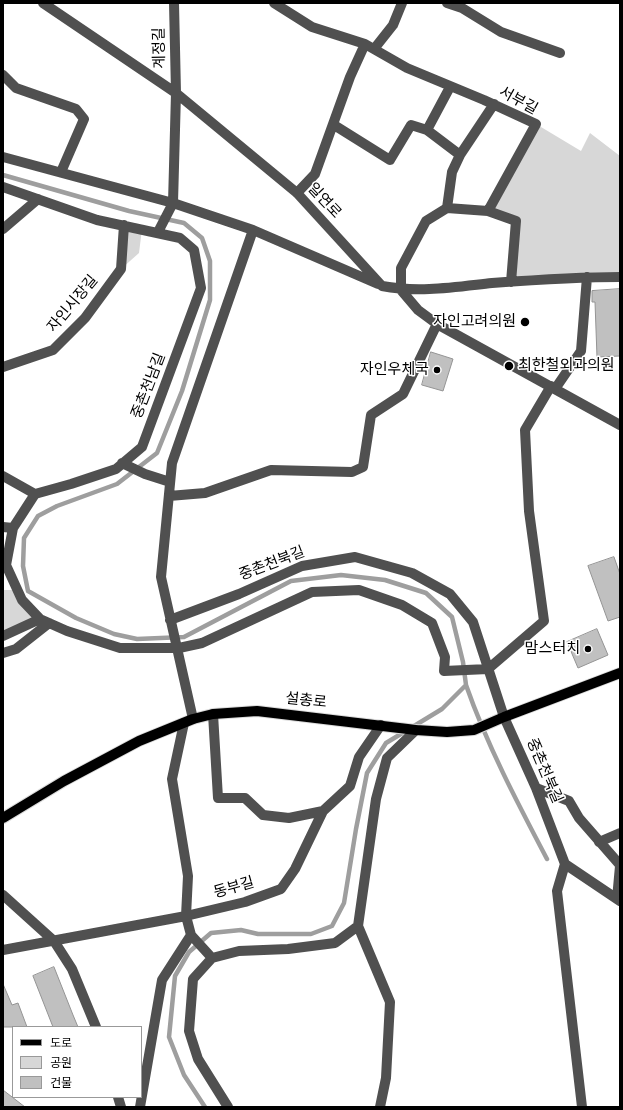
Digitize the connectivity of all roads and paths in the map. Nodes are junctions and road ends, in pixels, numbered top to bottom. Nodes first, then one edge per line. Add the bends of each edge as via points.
1 (43, 3) edge
2 (174, 3) edge
3 (274, 3) edge
4 (402, 3) edge
5 (447, 3) edge
6 (464, 5) edge
7 (370, 47) junction
8 (560, 53) dead end
9 (3, 75) edge
10 (450, 86) junction
11 (176, 93) junction
12 (494, 104) junction
13 (334, 125) junction
14 (427, 130) junction
15 (460, 155) junction
16 (3, 157) edge
17 (61, 172) junction
18 (3, 187) edge
19 (297, 193) junction
20 (38, 199) junction
21 (173, 202) junction
22 (447, 208) junction
23 (488, 210) junction
24 (124, 225) junction
25 (3, 229) edge
26 (253, 230) junction
27 (158, 232) junction
28 (587, 277) junction
29 (620, 277) edge
30 (511, 282) junction
31 (382, 286) junction
32 (401, 290) junction
33 (437, 324) junction
34 (3, 367) edge
35 (553, 388) junction
36 (620, 425) edge
37 (122, 463) junction
38 (3, 476) edge
39 (170, 482) junction
40 (35, 494) junction
41 (169, 496) junction
42 (8, 528) edge
43 (170, 620) junction
44 (45, 621) junction
45 (3, 636) edge
46 (179, 648) junction
47 (3, 653) edge
48 (488, 669) junction
49 (620, 673) edge
50 (213, 714) junction
51 (504, 717) junction
52 (189, 721) junction
53 (382, 725) junction
54 (416, 730) junction
55 (536, 788) junction
56 (323, 811) junction
57 (3, 818) edge
58 (620, 833) edge
59 (599, 842) junction
60 (565, 864) junction
61 (620, 865) edge
62 (3, 894) edge
63 (618, 900) edge
64 (186, 916) junction
65 (358, 926) junction
66 (191, 935) junction
67 (54, 941) junction
68 (3, 950) edge
69 (212, 958) junction
70 (96, 1026) edge
71 (142, 1095) edge
72 (228, 1107) edge
73 (380, 1107) edge
74 (582, 1107) edge

1 - 11 street, 일연로
2 - 11 street, 계정길
3 - 7 street, 서부길 via 312,27
4 - 7 street via 394,25
5 - 6 street
6 - 8 street via 501,32
7 - 10 street, 서부길 via 407,68
7 - 13 street via 350,77
9 - 17 street via 16,88 76,109 84,119
10 - 12 street, 서부길
10 - 14 street
11 - 19 street, 일연로
11 - 21 street, 계정길
12 - 15 street
12 - 23 street, 서부길 via 536,124
13 - 14 street via 390,160 411,125
13 - 19 street via 315,174
14 - 15 street
15 - 22 street via 452,172
16 - 17 street
17 - 21 street
18 - 20 street, 중촌천남길
19 - 31 street, 일연로
20 - 24 street, 중촌천남길 via 97,220
20 - 25 street
21 - 26 street
21 - 27 street
22 - 23 street
22 - 32 street via 426,221 401,268
23 - 30 street via 516,222
24 - 27 street, 중촌천남길
24 - 34 street, 자인시장길 via 121,269 85,318 53,350
26 - 31 street
26 - 39 street via 172,463
27 - 37 street, 중촌천남길 via 180,238 194,250 201,288 142,447
28 - 29 street
28 - 30 street
28 - 35 street via 581,351
30 - 32 street via 417,291
31 - 32 street
32 - 33 street via 418,310
33 - 35 street
33 - 41 street via 403,394 370,415 363,467 352,472 271,470 205,493
35 - 36 street
35 - 48 street via 525,430 529,511 544,621
37 - 39 street
37 - 40 street, 중촌천남길 via 116,469
38 - 40 street
39 - 41 street
40 - 42 street
41 - 43 street via 161,577
42 - 44 street via 6,565 22,600
43 - 46 street
43 - 48 street, 중촌천북길 via 239,594 302,566 355,557 412,573 450,594 473,622
44 - 45 street
44 - 46 street via 120,648
44 - 47 street via 16,650
46 - 48 street via 202,643 312,592 359,590 402,605 432,623 445,657 444,671
46 - 52 street
48 - 51 street, 중촌천북길
49 - 51 main road, 설총로
50 - 52 main road, 설총로
50 - 53 main road, 설총로 via 257,711
50 - 56 street via 218,798 245,798 262,815 289,818
51 - 54 main road, 설총로 via 474,730
51 - 55 street, 중촌천북길
52 - 57 main road, 설총로 via 139,741 64,781
52 - 64 street via 172,780 188,876
53 - 54 main road, 설총로
53 - 56 street, 동부길 via 359,757 350,786
54 - 65 street via 387,758 376,799
55 - 59 street via 569,801
55 - 60 street, 중촌천북길
56 - 64 street, 동부길 via 295,869 281,888 245,902
58 - 59 street
59 - 61 street
60 - 63 street
60 - 74 street via 557,891
61 - 63 street
62 - 67 street
64 - 66 street
64 - 67 street, 동부길
65 - 69 street via 335,943 288,949 239,950
65 - 73 street via 390,1002 386,1078
66 - 69 street
66 - 71 street via 162,980
67 - 68 street, 동부길
67 - 70 street via 72,969
69 - 72 street via 193,979 188,1031 198,1059

